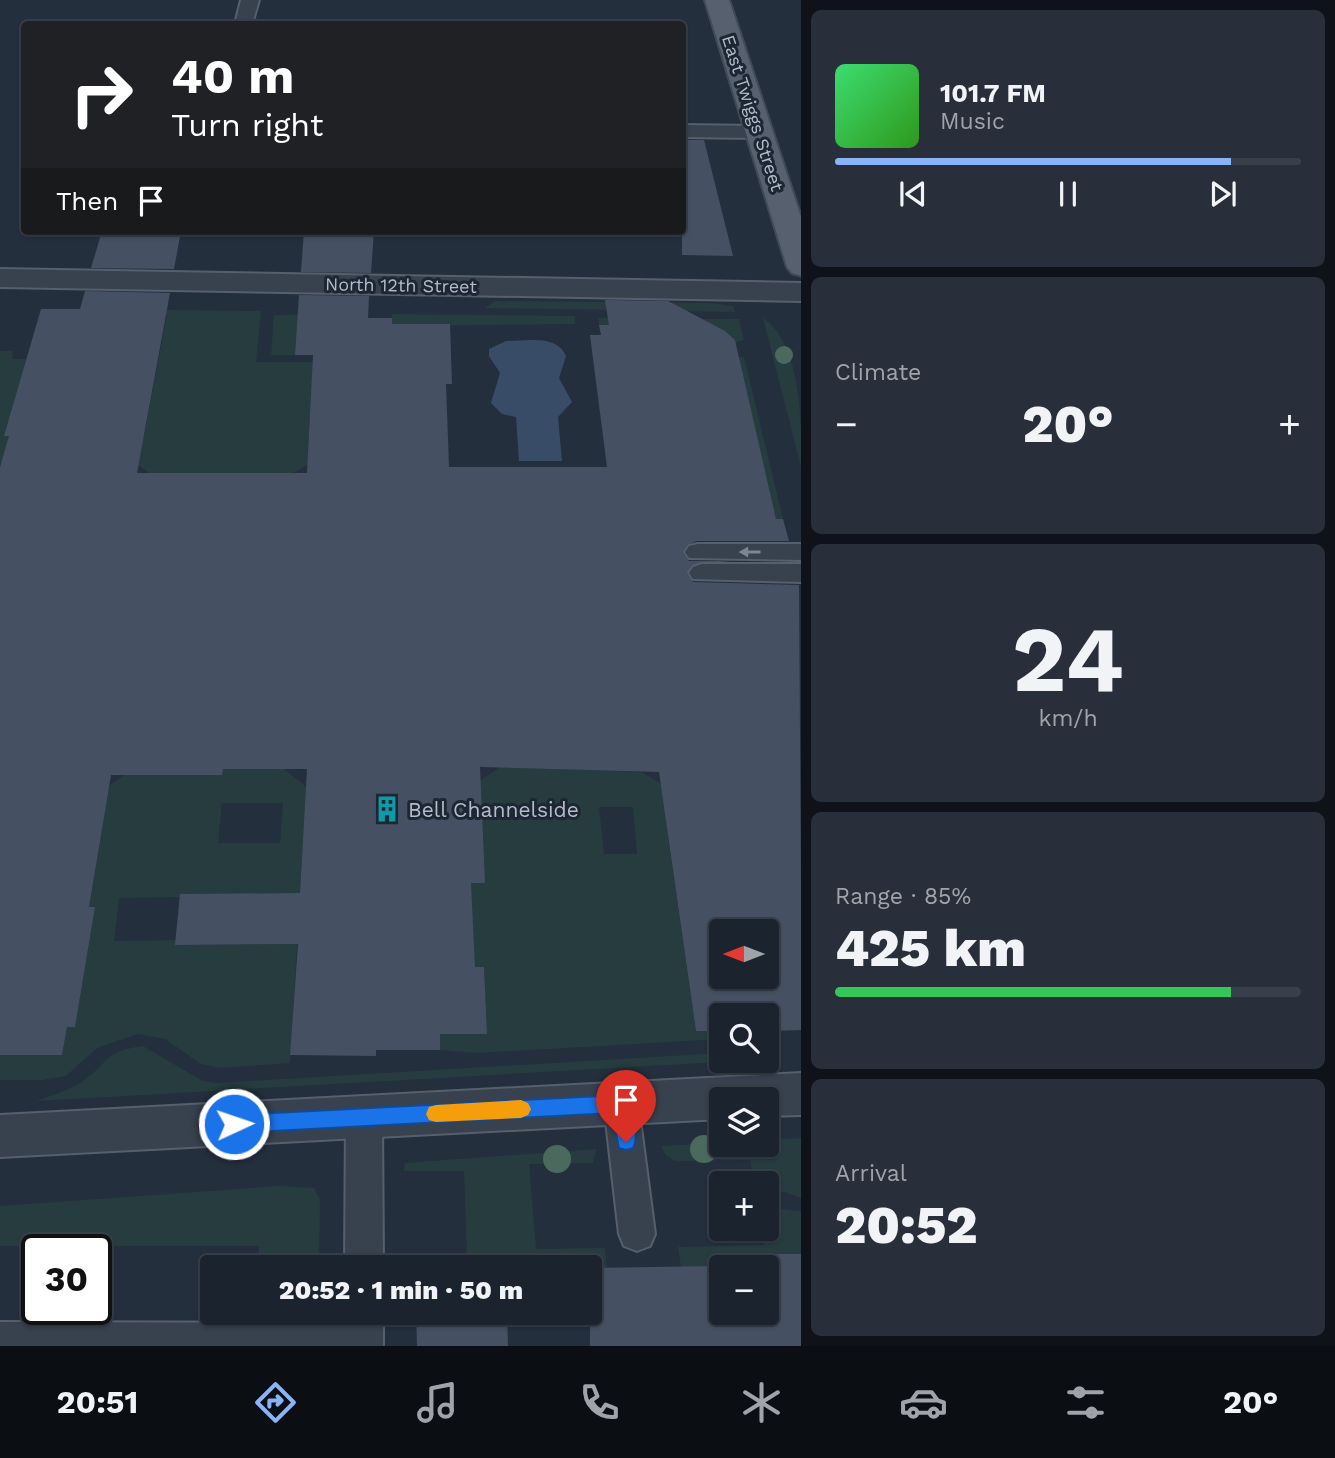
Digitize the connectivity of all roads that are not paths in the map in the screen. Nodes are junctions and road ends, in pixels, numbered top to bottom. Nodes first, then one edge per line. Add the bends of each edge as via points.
1 (250, 0) edge
2 (717, 0) edge
3 (245, 21) edge
4 (686, 131) edge
5 (759, 132) junction
6 (801, 267) edge
7 (0, 278) edge
8 (801, 292) edge
9 (801, 552) edge
10 (801, 573) edge
11 (801, 1094) edge
12 (621, 1104) junction
13 (365, 1117) junction
14 (0, 1136) edge
15 (637, 1234) dead end
16 (364, 1255) edge
17 (364, 1334) edge
18 (0, 1341) edge

1 - 3 lane
2 - 5 main road, East Twiggs Street
4 - 5 lane
5 - 6 main road, East Twiggs Street
7 - 8 street, North 12th Street
9 -> 10 lane via 700,563
11 - 12 street
12 - 13 street
12 - 15 lane
13 - 14 street
13 - 16 lane
17 - 18 lane

